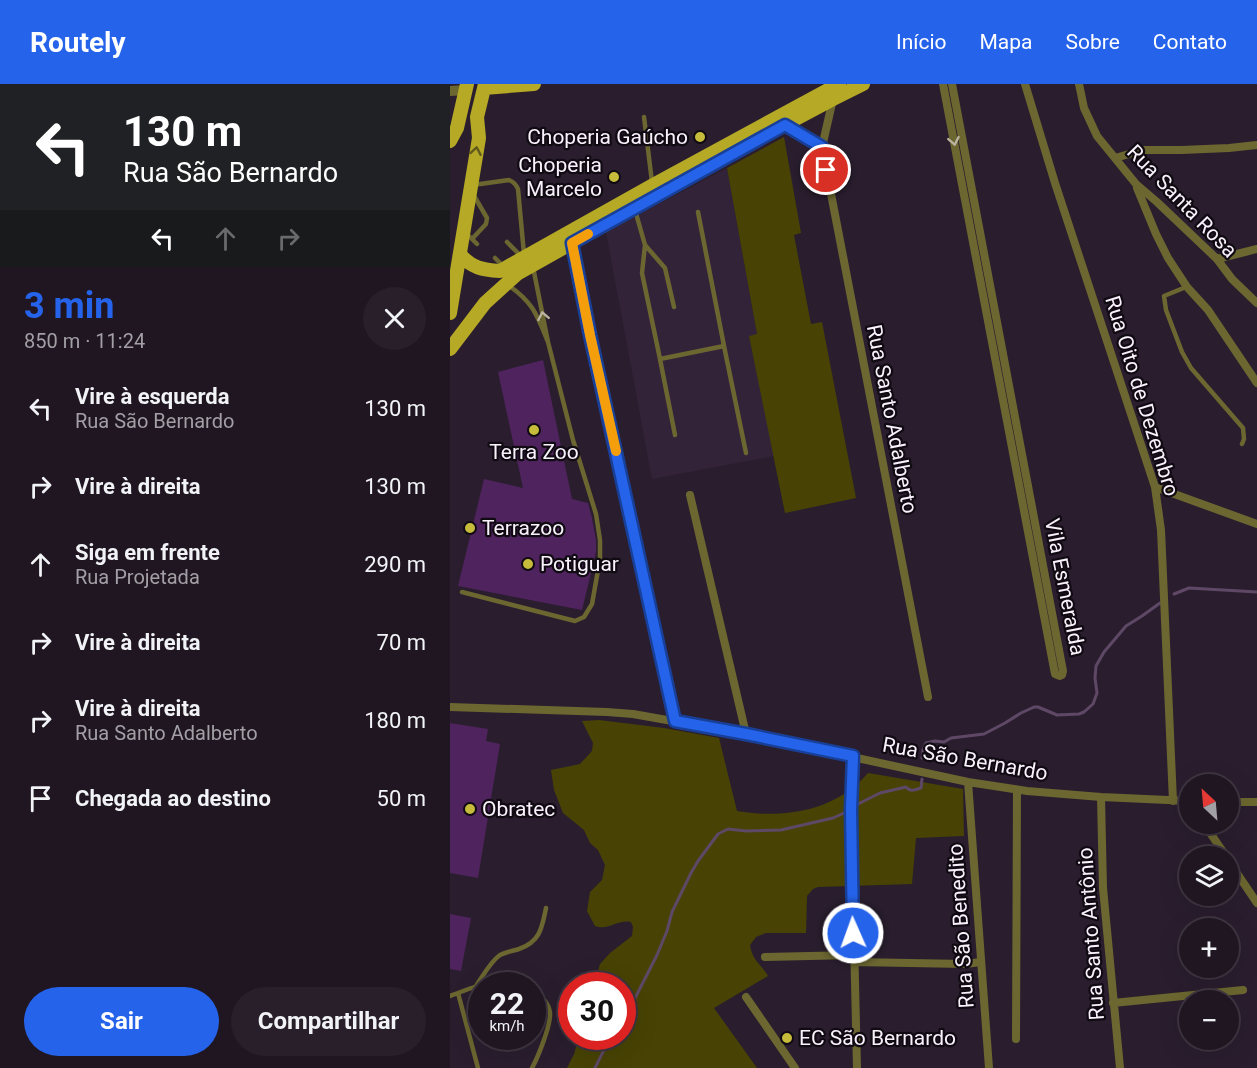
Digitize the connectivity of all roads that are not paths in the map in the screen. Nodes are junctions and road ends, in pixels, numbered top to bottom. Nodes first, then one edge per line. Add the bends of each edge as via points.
1 (534, 84) edge
2 (839, 84) edge
3 (863, 84) edge
4 (943, 84) edge
5 (952, 84) edge
6 (1025, 84) edge
7 (1079, 84) edge
8 (484, 86) edge
9 (466, 87) edge
10 (450, 91) edge
11 (833, 99) junction
12 (644, 117) dead end
13 (785, 125) junction
14 (450, 141) edge
15 (1257, 145) edge
16 (822, 147) junction
17 (1115, 158) junction
18 (963, 164) junction
19 (1136, 184) junction
20 (653, 185) junction
21 (470, 187) junction
22 (634, 207) junction
23 (698, 212) dead end
24 (486, 224) junction
25 (491, 229) dead end
26 (468, 236) junction
27 (507, 242) dead end
28 (572, 243) junction
29 (477, 244) dead end
30 (645, 245) junction
31 (1257, 249) edge
32 (460, 254) junction
33 (1217, 259) junction
34 (527, 260) junction
35 (505, 271) junction
36 (1187, 287) junction
37 (1257, 303) edge
38 (674, 307) dead end
39 (450, 313) edge
40 (548, 342) junction
41 (724, 346) junction
42 (450, 349) edge
43 (660, 359) junction
44 (1001, 363) junction
45 (1257, 383) edge
46 (675, 435) dead end
47 (1242, 444) dead end
48 (746, 453) dead end
49 (1155, 487) junction
50 (690, 495) dead end
51 (1257, 524) edge
52 (462, 592) dead end
53 (928, 697) dead end
54 (450, 707) edge
55 (675, 721) junction
56 (746, 734) junction
57 (853, 756) junction
58 (968, 782) junction
59 (1017, 790) junction
60 (1101, 797) junction
61 (1173, 801) junction
62 (1179, 801) edge
63 (1239, 801) edge
64 (1257, 802) edge
65 (1239, 876) edge
66 (1257, 903) edge
67 (546, 908) dead end
68 (765, 957) dead end
69 (854, 958) junction
70 (981, 962) junction
71 (487, 972) edge
72 (468, 989) edge
73 (1243, 990) dead end
74 (458, 993) junction
75 (450, 996) edge
76 (746, 997) dead end
77 (546, 1003) edge
78 (1113, 1003) junction
79 (546, 1032) edge
80 (1016, 1038) dead end
81 (540, 1050) edge
82 (478, 1068) edge
83 (532, 1068) edge
84 (795, 1068) edge
85 (856, 1068) edge
86 (988, 1068) edge
87 (1120, 1068) edge

1 - 8 main road
2 - 20 main road
3 - 11 main road
4 -> 18 street, Vila Esmeralda
5 - 18 street, Vila Esmeralda
6 - 49 street, Rua Oito de Dezembro
7 - 17 street, Rua Santa Rosa via 1084,108 1097,136
21 -> 8 main road
9 - 10 street
9 - 14 main road via 457,128
11 - 13 main road
11 - 16 street, Rua Santo Adalberto
12 - 20 lane
13 - 16 street
13 - 22 main road
15 - 17 street via 1143,150
16 - 53 street, Rua Santo Adalberto
17 - 19 street, Rua Santa Rosa
18 - 44 street, Vila Esmeralda
19 - 33 street, Rua Santa Rosa
19 - 36 street via 1156,234
20 - 34 main road
21 - 24 lane via 487,218
21 - 26 main road
21 - 34 lane via 509,180 516,185
22 - 28 main road
22 - 30 lane
23 - 41 lane
24 - 25 lane
24 - 26 lane
26 - 29 lane
26 - 32 main road
27 - 34 lane
28 - 34 main road
28 - 55 street
30 - 38 lane via 665,268
30 - 43 lane via 642,273
31 - 33 street
32 - 35 main road via 482,270
32 - 39 main road
33 - 37 street, Rua Santa Rosa
34 - 35 main road
40 -> 34 lane
35 - 40 lane via 533,307
35 - 42 main road
36 - 45 street via 1208,310
36 - 47 lane via 1164,296 1166,310 1191,368 1244,428
40 - 52 lane via 596,514 600,559 592,604 584,617 575,621
41 - 43 lane
41 - 48 lane
43 - 46 lane
44 - 44 street, Vila Esmeralda via 1055,674 1060,676 1063,670
49 - 51 street
49 - 61 street, Rua Oito de Dezembro via 1161,530
50 - 56 street
54 - 55 street, Rua São Bernardo via 607,712
55 - 56 street, Rua São Bernardo
56 - 57 street, Rua São Bernardo
57 - 58 street, Rua São Bernardo
57 - 69 street
58 - 59 street, Rua São Bernardo
58 - 70 street, Rua São Benedito
59 - 60 street, Rua São Bernardo
59 - 80 street
60 - 61 street, Rua São Bernardo
60 - 78 street, Rua Santo Antônio via 1103,888
61 - 62 street, Rua São Bernardo
63 - 64 street
65 - 66 street
67 - 71 lane via 536,939 498,957
68 - 69 street
69 - 70 street
69 - 85 street
70 - 86 street, Rua São Benedito
72 - 74 lane
73 - 78 street
74 - 75 lane
74 - 82 lane
76 - 84 street
77 - 79 lane via 550,1012
78 - 87 street, Rua Santo Antônio
81 - 83 lane

